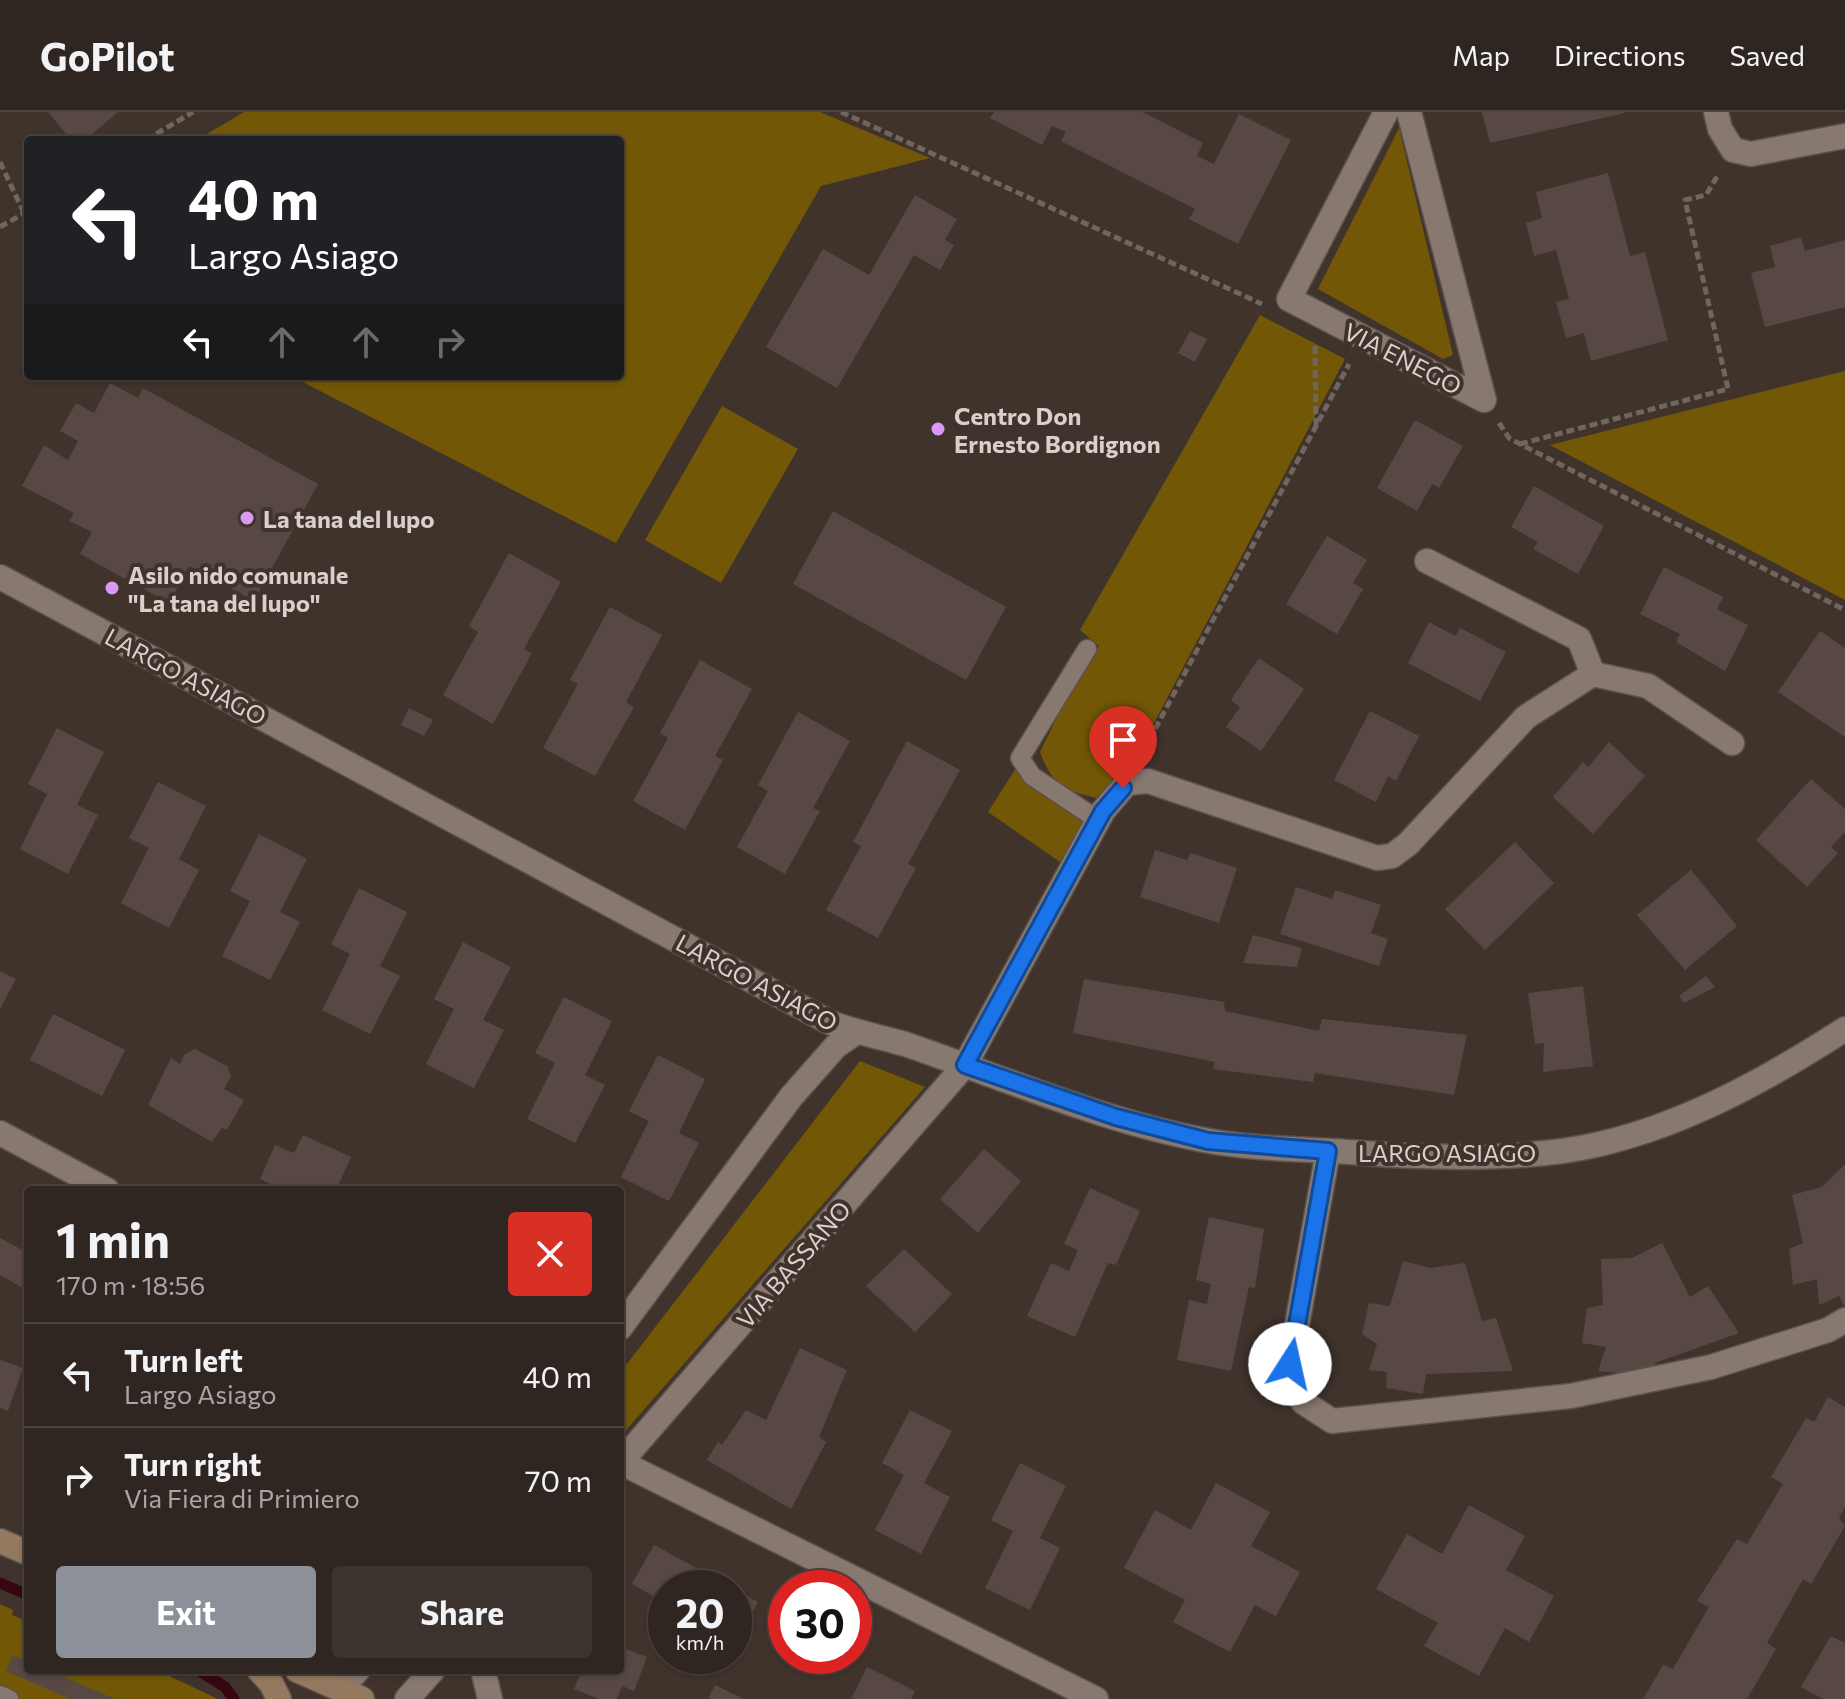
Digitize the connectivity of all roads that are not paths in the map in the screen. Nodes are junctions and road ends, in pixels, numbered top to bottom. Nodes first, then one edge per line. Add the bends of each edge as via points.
1 (1386, 112) edge
2 (1409, 112) edge
3 (1716, 112) edge
4 (1845, 136) edge
5 (1427, 561) dead end
6 (0, 577) edge
7 (1087, 649) dead end
8 (1593, 674) junction
9 (1732, 743) dead end
10 (1098, 820) junction
11 (1845, 1029) edge
12 (855, 1033) junction
13 (965, 1065) junction
14 (0, 1133) edge
15 (1328, 1151) junction
16 (99, 1186) edge
17 (1845, 1320) edge
18 (624, 1323) edge
19 (624, 1457) edge
20 (624, 1464) edge
21 (0, 1541) edge
22 (24, 1551) edge
23 (263, 1674) edge
24 (306, 1674) edge
25 (357, 1674) edge
26 (429, 1674) edge
27 (484, 1674) edge
28 (351, 1694) edge
29 (0, 1695) edge
30 (8, 1699) edge
31 (279, 1699) edge
32 (407, 1699) edge
33 (490, 1699) edge
34 (1096, 1699) edge

1 - 2 street, VIA ENEGO via 1289,299 1484,400
3 - 4 street via 1733,150 1751,154
5 - 8 street via 1579,639
6 - 12 street, LARGO ASIAGO
7 - 10 lane via 1020,758 1032,776
8 - 9 street via 1648,686
8 - 10 street, VIA BASSANO via 1526,717 1392,856 1377,858 1148,781 1127,783
10 - 13 street, VIA BASSANO
11 - 15 street, LARGO ASIAGO via 1735,1094 1680,1119 1599,1144 1470,1156
12 - 13 street, LARGO ASIAGO
12 - 18 street via 836,1046 791,1097
13 - 15 street, LARGO ASIAGO via 1116,1117 1208,1141
13 - 19 street, VIA BASSANO
14 - 16 street
15 - 17 street via 1290,1364 1303,1402 1332,1421 1571,1396 1711,1367
20 - 34 street
21 - 22 main road
23 - 31 main road
24 - 28 main road
25 - 28 street
26 - 32 street
27 - 33 street
29 - 30 lane

